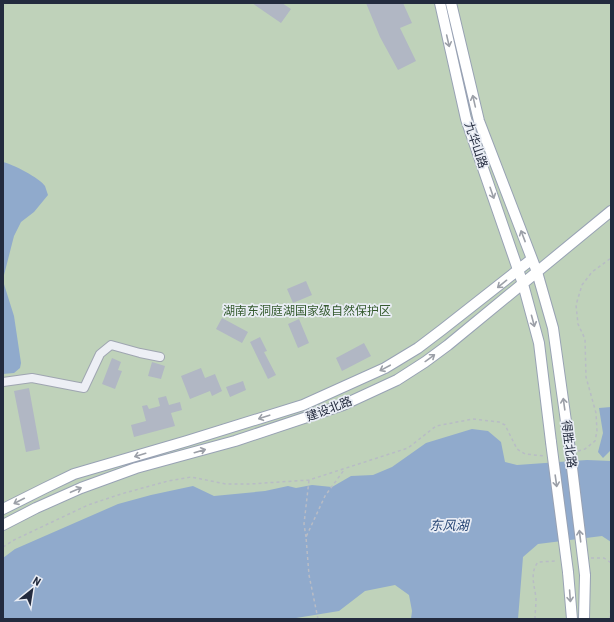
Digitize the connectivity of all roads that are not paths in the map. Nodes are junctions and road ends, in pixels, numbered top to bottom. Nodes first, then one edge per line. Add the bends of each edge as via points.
1 (440, 3) edge
2 (451, 3) edge
3 (611, 211) edge
4 (532, 259) junction
5 (518, 270) junction
6 (537, 272) junction
7 (523, 284) junction
8 (160, 357) dead end
9 (3, 382) edge
10 (3, 509) edge
11 (3, 525) edge
12 (572, 619) edge
13 (584, 619) edge

1 -> 5 main road, 九华山路 via 466,119
4 -> 2 main road, 九华山路 via 479,121
3 - 6 main road, 建设北路
4 - 5 main road
4 - 6 main road, 九华山路
5 - 7 main road, 九华山路
5 -> 10 main road via 443,330 385,368 303,405 74,474
6 - 7 main road, 建设北路
13 -> 6 main road, 得胜北路, bridge via 585,575 569,443 552,328
11 -> 7 main road, 建设北路 via 81,488 343,405 397,380 448,345
7 -> 12 main road, 得胜北路, bridge via 538,343
8 - 9 street via 111,345 100,354 84,388 32,378

